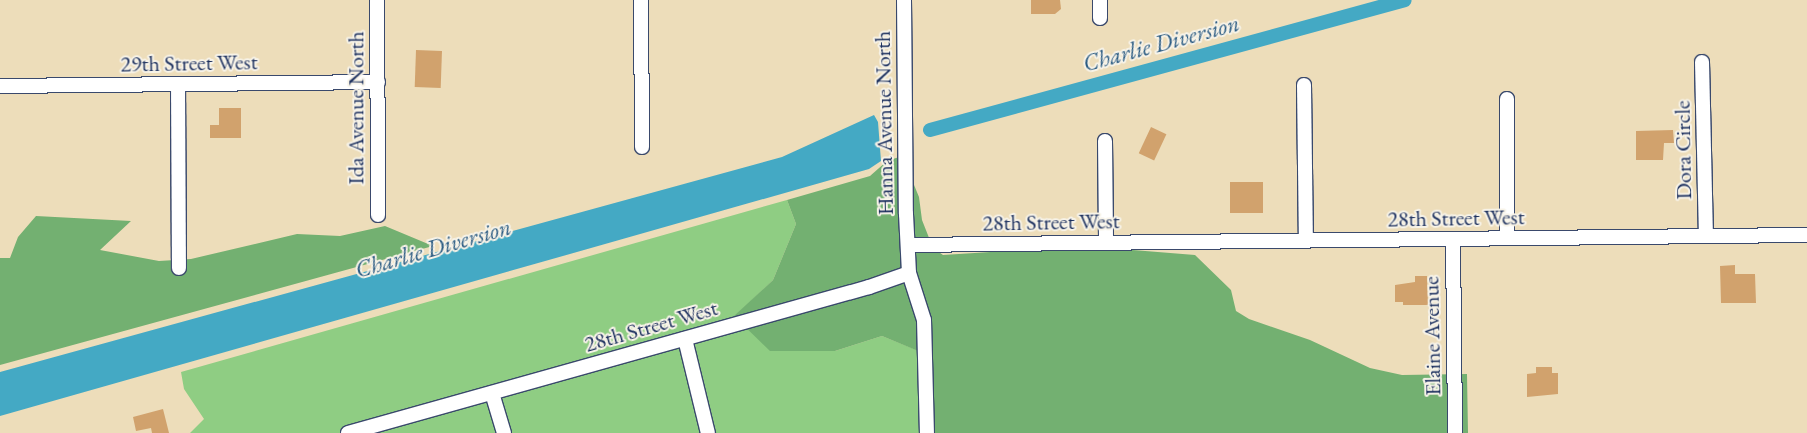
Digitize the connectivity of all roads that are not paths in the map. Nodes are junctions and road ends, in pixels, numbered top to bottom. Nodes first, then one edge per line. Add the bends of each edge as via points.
1 (377, 0) edge
2 (641, 0) edge
3 (904, 0) edge
4 (1100, 0) edge
5 (1100, 18) dead end
6 (1702, 62) dead end
7 (378, 82) junction
8 (178, 84) junction
9 (1304, 85) dead end
10 (0, 86) edge
11 (1507, 99) dead end
12 (1105, 141) dead end
13 (642, 147) dead end
14 (378, 215) dead end
15 (1807, 235) edge
16 (1706, 236) junction
17 (1508, 238) junction
18 (1453, 239) junction
19 (1306, 241) junction
20 (1106, 242) junction
21 (908, 245) junction
22 (179, 268) dead end
23 (909, 273) junction
24 (685, 339) junction
25 (492, 393) junction
26 (348, 433) edge
27 (504, 433) edge
28 (708, 433) edge
29 (927, 433) edge
30 (1455, 433) edge

1 - 7 street, Ida Avenue North
2 - 13 street
3 - 21 street, Hanna Avenue North
4 - 5 street
6 - 16 street, Dora Circle
7 - 8 street, 29th Street West
7 - 14 street, Ida Avenue North
8 - 10 street, 29th Street West
8 - 22 street
9 - 19 street
11 - 17 street
12 - 20 street
15 - 16 street, 28th Street West
16 - 17 street, 28th Street West
17 - 18 street, 28th Street West
18 - 19 street, 28th Street West
18 - 30 street, Elaine Avenue
19 - 20 street, 28th Street West
20 - 21 street, 28th Street West
21 - 23 street
23 - 24 street, 28th Street West
23 - 29 street via 924,320
24 - 25 street, 28th Street West
24 - 28 street
25 - 26 street, 28th Street West
25 - 27 street

